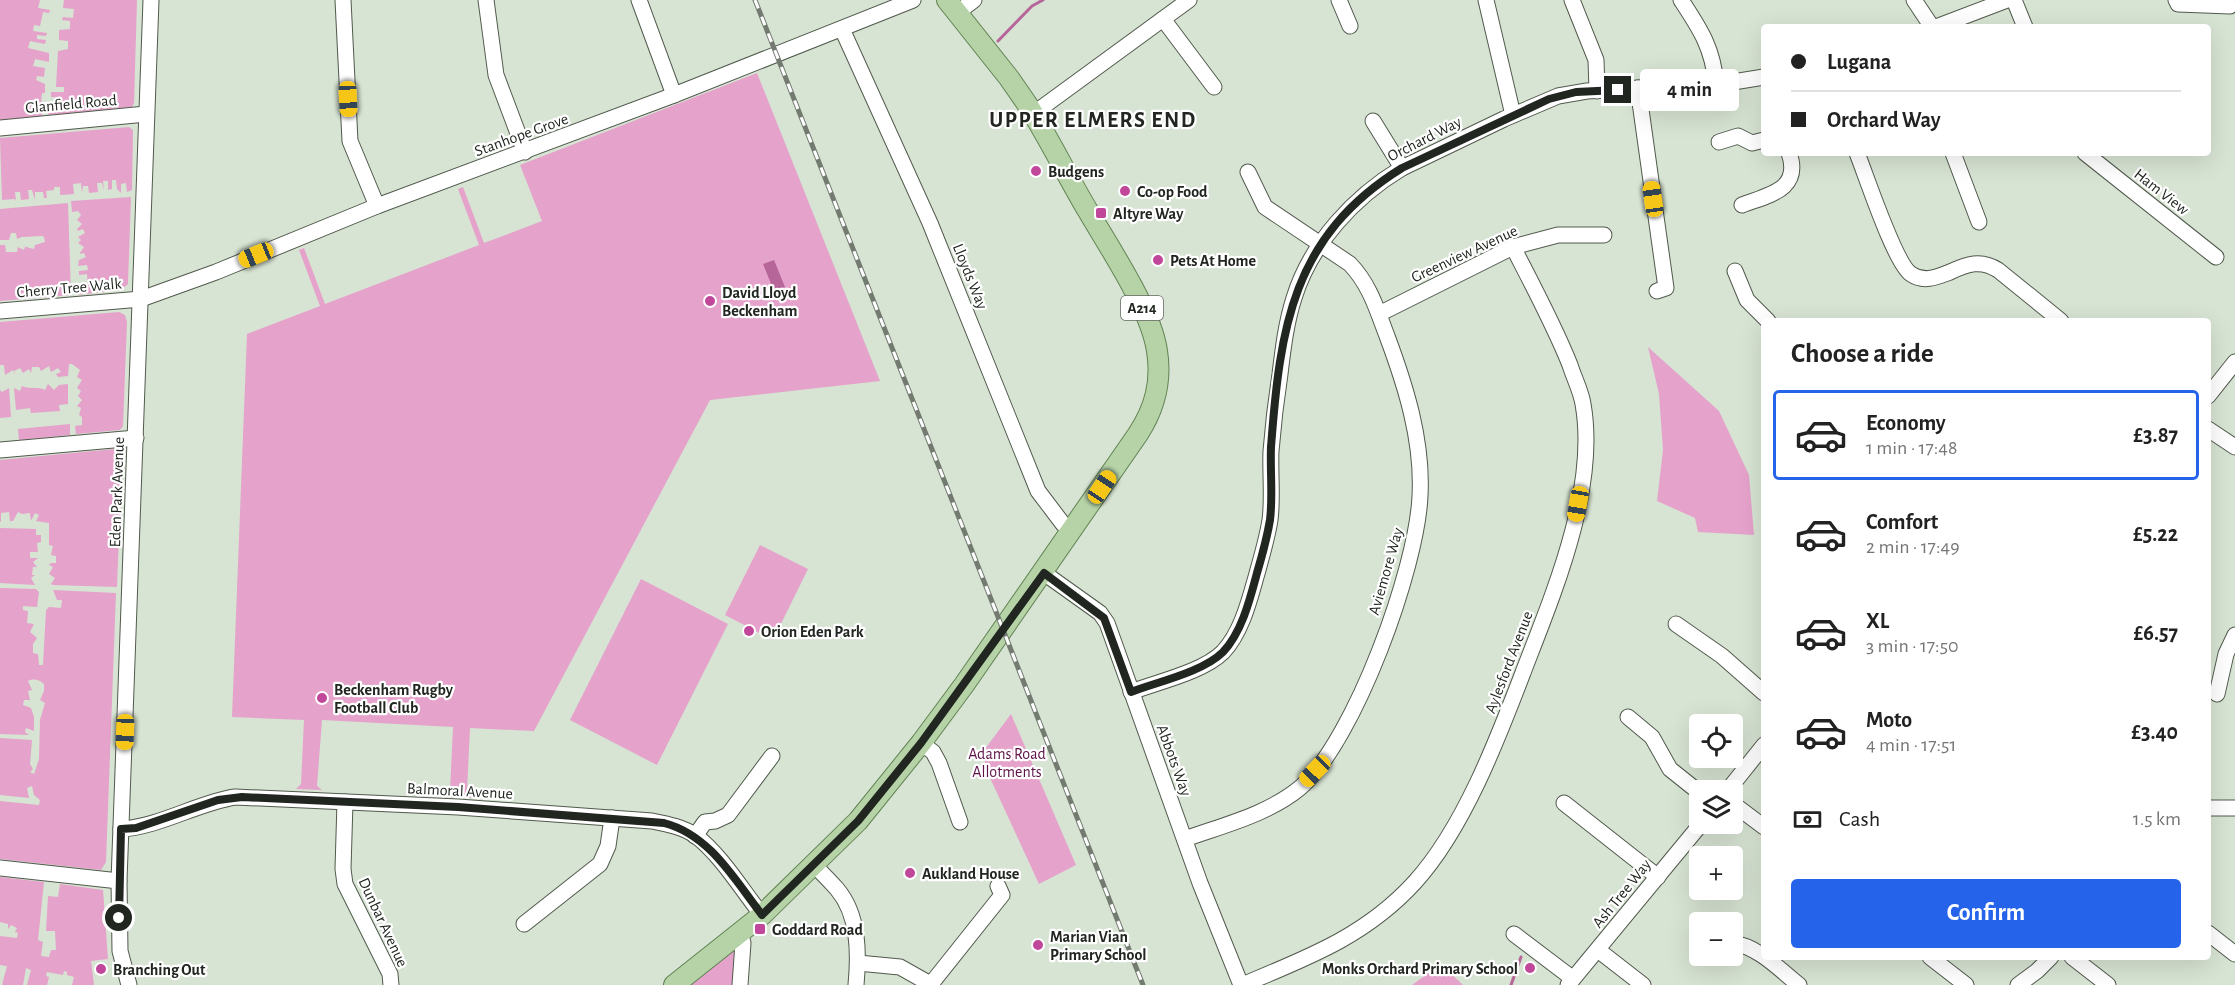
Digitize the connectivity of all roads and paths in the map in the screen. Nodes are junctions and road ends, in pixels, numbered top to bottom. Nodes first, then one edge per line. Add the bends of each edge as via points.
1 (151, 0) edge
2 (343, 0) edge
3 (486, 0) edge
4 (639, 0) edge
5 (913, 0) edge
6 (974, 0) edge
7 (1190, 0) edge
8 (1340, 0) edge
9 (1486, 0) edge
10 (1572, 0) edge
11 (1681, 0) edge
12 (1914, 0) edge
13 (2007, 0) edge
14 (2014, 0) edge
15 (2176, 0) edge
16 (2230, 6) dead end
17 (952, 7) edge
18 (1163, 19) junction
19 (1932, 24) edge
20 (1942, 24) edge
21 (2024, 24) edge
22 (1350, 26) dead end
23 (842, 29) junction
24 (1761, 82) edge
25 (1716, 84) junction
26 (1214, 87) dead end
27 (1638, 88) junction
28 (1597, 91) junction
29 (674, 95) junction
30 (146, 114) junction
31 (1033, 114) junction
32 (1513, 115) junction
33 (1372, 121) dead end
34 (0, 128) edge
35 (1761, 141) edge
36 (1719, 142) dead end
37 (525, 152) junction
38 (1790, 156) edge
39 (1858, 156) edge
40 (1954, 156) edge
41 (2089, 156) edge
42 (1402, 168) junction
43 (1248, 172) dead end
44 (1742, 205) dead end
45 (376, 206) junction
46 (1979, 222) dead end
47 (1604, 235) dead end
48 (1321, 244) junction
49 (1513, 247) junction
50 (2216, 257) dead end
51 (1735, 271) dead end
52 (1657, 291) dead end
53 (141, 299) junction
54 (0, 311) edge
55 (1379, 314) junction
56 (1765, 318) edge
57 (2057, 318) edge
58 (2235, 362) edge
59 (2211, 392) edge
60 (2211, 431) edge
61 (136, 438) junction
62 (2235, 447) edge
63 (0, 450) edge
64 (1072, 532) junction
65 (1044, 573) junction
66 (1676, 624) dead end
67 (2235, 635) edge
68 (1761, 690) edge
69 (1131, 692) junction
70 (2217, 694) dead end
71 (1628, 717) dead end
72 (921, 743) junction
73 (1761, 749) edge
74 (772, 756) dead end
75 (1736, 780) edge
76 (1689, 784) edge
77 (345, 802) junction
78 (1564, 803) dead end
79 (2211, 807) edge
80 (2235, 808) edge
81 (1743, 811) edge
82 (612, 818) junction
83 (960, 822) dead end
84 (1761, 825) edge
85 (121, 829) junction
86 (1693, 834) edge
87 (695, 836) junction
88 (1185, 839) junction
89 (814, 866) junction
90 (0, 868) edge
91 (1658, 877) junction
92 (119, 881) junction
93 (998, 886) dead end
94 (762, 915) junction
95 (524, 924) dead end
96 (740, 932) junction
97 (1514, 934) dead end
98 (2211, 935) edge
99 (1743, 945) edge
100 (1598, 950) junction
101 (2235, 954) edge
102 (1761, 956) edge
103 (1766, 960) edge
104 (1934, 960) edge
105 (2048, 960) edge
106 (2076, 960) edge
107 (858, 963) junction
108 (1570, 981) edge
109 (129, 985) edge
110 (392, 985) edge
111 (674, 985) edge
112 (740, 985) edge
113 (856, 985) edge
114 (931, 985) edge
115 (1241, 985) edge
116 (1642, 985) edge
117 (1799, 985) edge
118 (1966, 985) edge
119 (2018, 985) edge
120 (2108, 985) edge

1 - 30 street, Eden Park Avenue
2 - 45 street via 350,141
3 - 37 street via 496,75
4 - 29 street
5 - 23 street, Stanhope Grove
6 - 17 street
7 - 18 street
8 - 22 street
9 - 32 street
10 - 28 street via 1596,60
11 - 25 street via 1706,38
12 - 19 street
13 - 20 street
14 - 21 street
15 - 16 street via 2178,4
17 - 31 main road, A214
18 - 26 street
18 - 31 street
23 - 29 street, Stanhope Grove
23 - 64 street, Lloyds Way via 930,223 1038,491
24 - 25 street, Orchard Way
25 - 27 street, Orchard Way
27 - 28 street, Orchard Way
27 - 52 street via 1666,288
28 - 32 street, Orchard Way via 1558,96
29 - 37 street, Stanhope Grove
30 - 34 street, Glanfield Road
30 - 53 street, Eden Park Avenue
31 - 64 main road, A214 via 1128,281 1151,329 1158,357 1158,385 1151,411
32 - 42 street, Orchard Way
33 - 42 street
35 - 36 street via 1752,143 1738,136
37 - 45 street, Stanhope Grove
38 - 44 street via 1792,171 1785,186
39 - 57 street via 1898,258 1911,274 1928,279 1969,264 1987,265
40 - 46 street
41 - 50 street, Ham View
42 - 48 street, Orchard Way via 1353,205
43 - 48 street, Aviemore Way via 1265,207
45 - 53 street, Stanhope Grove
47 - 49 street, Greenview Avenue via 1558,235
48 - 55 street, Aviemore Way via 1360,275
48 - 69 street, Orchard Way via 1299,283 1287,324 1274,422 1270,518 1248,604 1228,646 1220,654 1207,663
49 - 55 street, Greenview Avenue
49 - 115 street, Aylesford Avenue via 1563,349 1585,420 1581,487 1552,598 1501,732 1457,821 1422,873 1398,898 1346,939
51 - 56 street via 1747,300
53 - 54 street, Cherry Tree Walk
53 - 61 street, Eden Park Avenue
55 - 88 street, Aviemore Way via 1408,396 1420,482 1418,521 1395,606 1350,718 1315,771 1300,787 1255,813
58 - 59 street
60 - 62 street
61 - 63 street
61 - 85 street, Eden Park Avenue
64 - 65 main road, A214
65 - 69 street, Abbots Way via 1104,618
65 - 72 main road, A214
66 - 68 street via 1722,656
67 - 70 street via 2226,654
69 - 88 street, Abbots Way
71 - 76 street via 1652,737 1670,769
72 - 83 street via 933,752 939,764
72 - 89 main road, A214 via 858,821
73 - 75 street
74 - 87 street via 728,815 705,822
77 - 82 street, Balmoral Avenue
77 - 85 street, Balmoral Avenue via 235,797 136,828
77 - 110 street, Dunbar Avenue via 345,884
78 - 91 street
79 - 80 street
81 - 84 street
82 - 87 street, Balmoral Avenue via 664,823
82 - 95 street via 608,846 600,864
85 - 92 street, Eden Park Avenue
86 - 91 street, Ash Tree Way
87 - 94 street, Balmoral Avenue
88 - 115 street, Abbots Way
89 - 94 main road, A214
89 - 107 street via 847,904 853,919
90 - 92 street
91 - 100 street, Ash Tree Way
92 - 109 street, Eden Park Avenue via 120,951
93 - 114 street via 1002,895
94 - 96 main road, A214
96 - 111 main road, A214
96 - 112 street
97 - 108 street
98 - 101 street
99 - 102 street
100 - 108 street, Ash Tree Way
100 - 116 street
103 - 117 street
104 - 118 street
105 - 119 street
106 - 120 street
107 - 113 street
107 - 114 street via 900,968

